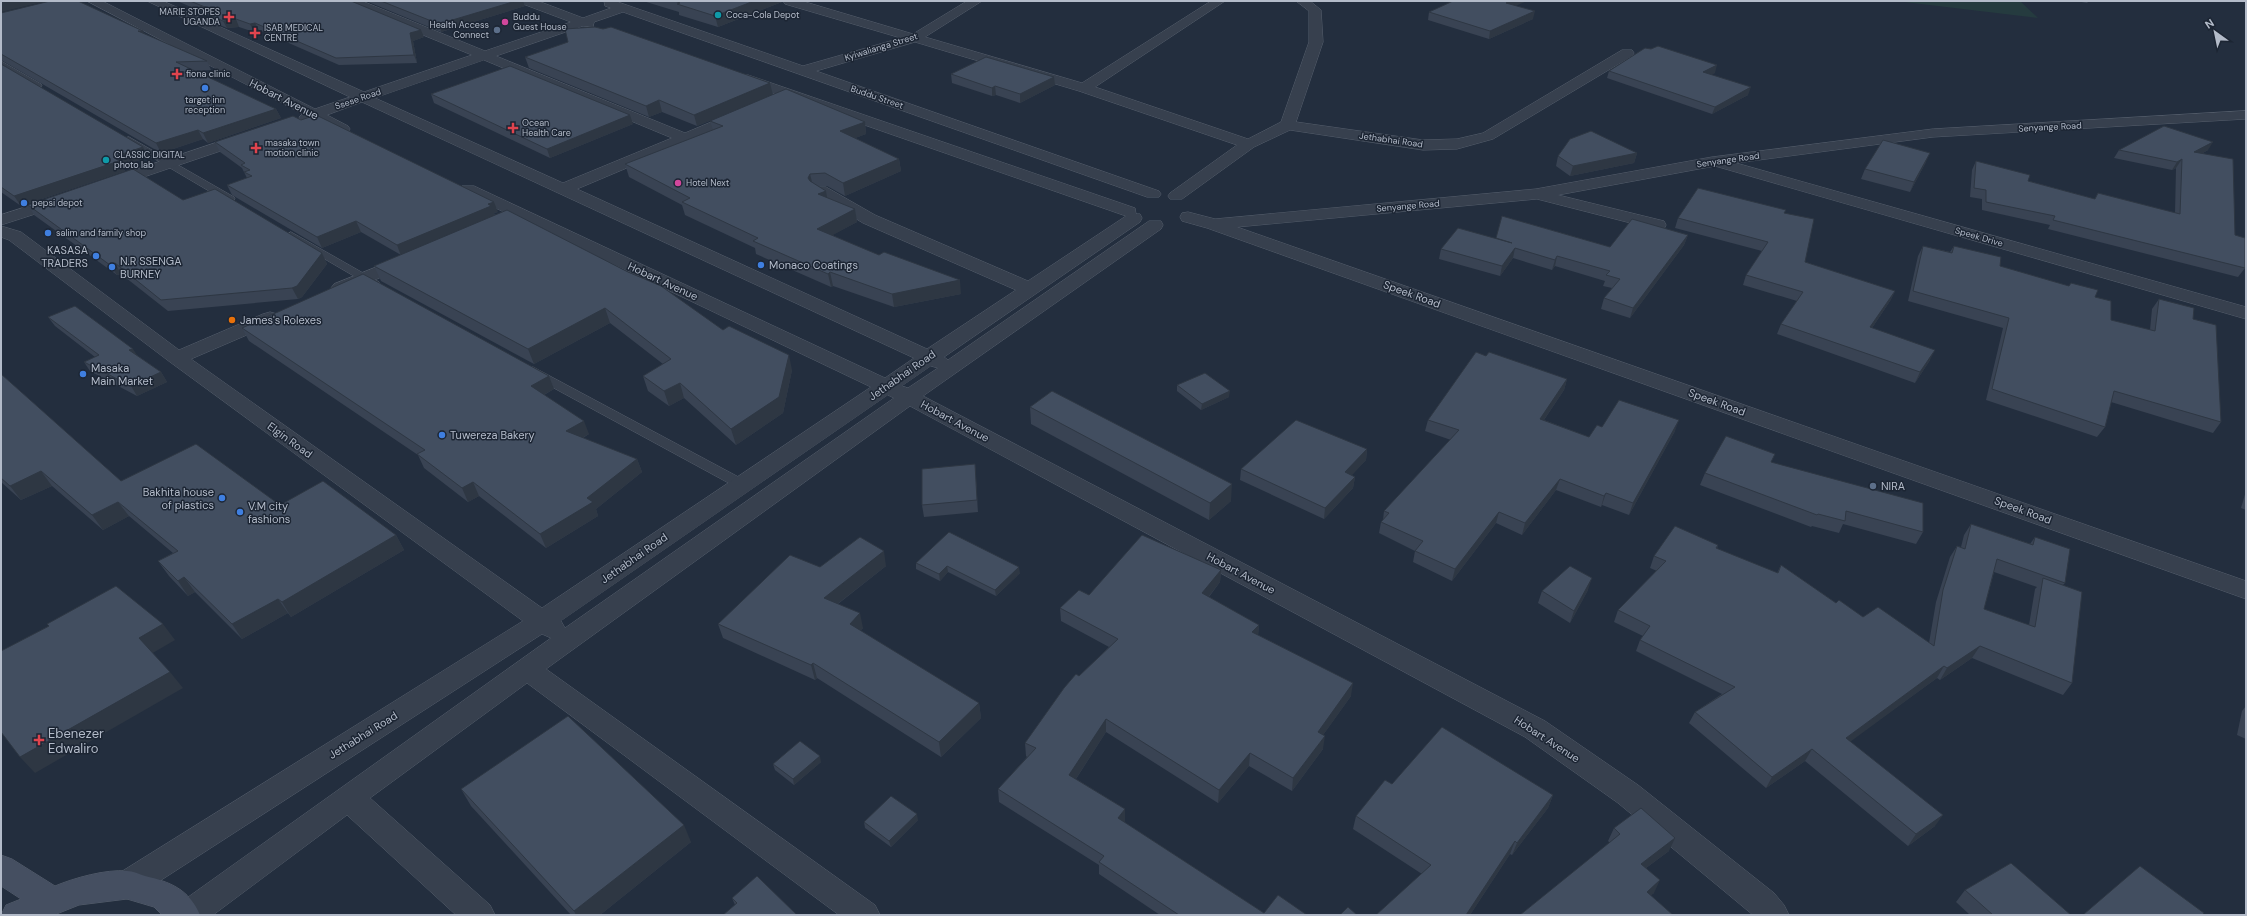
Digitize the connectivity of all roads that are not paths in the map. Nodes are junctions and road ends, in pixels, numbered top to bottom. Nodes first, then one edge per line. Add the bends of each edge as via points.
1 (93, 1) edge
2 (153, 1) edge
3 (351, 1) edge
4 (527, 1) edge
5 (602, 1) edge
6 (976, 1) edge
7 (1219, 1) edge
8 (1302, 1) edge
9 (796, 2) edge
10 (623, 8) junction
11 (584, 22) junction
12 (606, 29) edge
13 (915, 38) junction
14 (1628, 53) dead end
15 (485, 55) junction
16 (1, 64) edge
17 (802, 71) junction
18 (730, 73) edge
19 (1084, 88) junction
20 (48, 92) edge
21 (789, 94) junction
22 (362, 97) junction
23 (314, 114) junction
24 (2246, 115) edge
25 (294, 121) edge
26 (1288, 125) junction
27 (257, 134) edge
28 (356, 135) edge
29 (122, 136) edge
30 (684, 138) junction
31 (1249, 144) junction
32 (1712, 162) junction
33 (170, 164) junction
34 (455, 183) edge
35 (95, 189) edge
36 (564, 189) junction
37 (820, 190) edge
38 (1152, 194) junction
39 (1536, 194) junction
40 (73, 196) edge
41 (1176, 196) junction
42 (243, 207) edge
43 (519, 214) junction
44 (1188, 217) junction
45 (1139, 218) junction
46 (6, 222) edge
47 (496, 223) edge
48 (1213, 224) junction
49 (1658, 225) edge
50 (284, 231) edge
51 (423, 254) edge
52 (364, 278) junction
53 (1028, 288) junction
54 (385, 290) edge
55 (321, 296) edge
56 (285, 312) edge
57 (2246, 313) edge
58 (928, 357) junction
59 (177, 358) junction
60 (524, 366) edge
61 (951, 367) junction
62 (898, 391) junction
63 (741, 484) junction
64 (2246, 590) edge
65 (541, 622) junction
66 (569, 639) junction
67 (527, 669) junction
68 (348, 797) junction
69 (1, 869) edge
70 (127, 885) junction
71 (52, 901) junction
72 (17, 915) edge
73 (184, 915) edge
74 (188, 915) edge
75 (479, 915) edge
76 (864, 915) edge
77 (1773, 915) edge

1 - 23 street, Hobart Avenue
2 - 22 street
3 - 15 street
4 - 11 street
5 - 10 street, Buddu Street
6 - 13 street, Kyiwalianga Street
7 - 19 street
8 - 26 street via 1315,10 1316,42
9 - 13 street
10 - 11 street, Ssese Road
10 - 17 street, Buddu Street
11 - 12 street
11 - 15 street, Ssese Road
13 - 17 street, Kyiwalianga Street
13 - 19 street
14 - 26 street, Jethabhai Road via 1488,136 1457,144 1423,145
15 - 22 street, Ssese Road
15 - 30 street
16 - 20 lane
17 - 38 street, Buddu Street
18 - 21 street
19 - 31 street
21 - 30 street
21 - 45 street
22 - 23 street, Ssese Road
22 - 36 street
23 - 25 street, Ssese Road
23 - 28 street, Hobart Avenue
24 - 32 street, Senyange Road via 1933,134
26 - 31 street
27 - 33 street
29 - 33 lane
30 - 36 street
31 - 41 street
32 - 39 street, Senyange Road
32 - 57 street, Speek Drive
33 - 35 street
33 - 42 lane
34 - 43 street, Hobart Avenue
36 - 58 street
37 - 53 street via 869,219
38 - 41 street
38 - 45 street via 1133,201 1128,206
39 - 48 street, Senyange Road
39 - 49 street
40 - 46 street
41 - 44 street via 1191,206 1192,212
43 - 47 street
43 - 62 street, Hobart Avenue
44 - 45 street via 1173,223
44 - 48 street, Speek Road
45 - 53 street, Jethabhai Road
45 - 61 street, Jethabhai Road
46 - 59 street, Elgin Road
48 - 64 street, Speek Road
50 - 52 lane
51 - 52 street
52 - 54 lane
52 - 55 street
53 - 58 street, Jethabhai Road
56 - 59 street
58 - 61 street
58 - 62 street, Jethabhai Road
59 - 65 street, Elgin Road
60 - 63 lane
61 - 62 street, Jethabhai Road
62 - 63 street, Jethabhai Road
62 - 66 street, Jethabhai Road
62 - 77 street, Hobart Avenue via 1535,729 1628,794 1763,903
63 - 65 street, Jethabhai Road
65 - 66 street, Elgin Road
65 - 70 street, Jethabhai Road
66 - 67 street, Jethabhai Road
67 - 68 street, Jethabhai Road
67 - 76 street
68 - 74 street, Jethabhai Road
68 - 75 street
69 - 71 street
70 - 71 street via 78,891
70 - 73 street via 164,895
71 - 72 street

